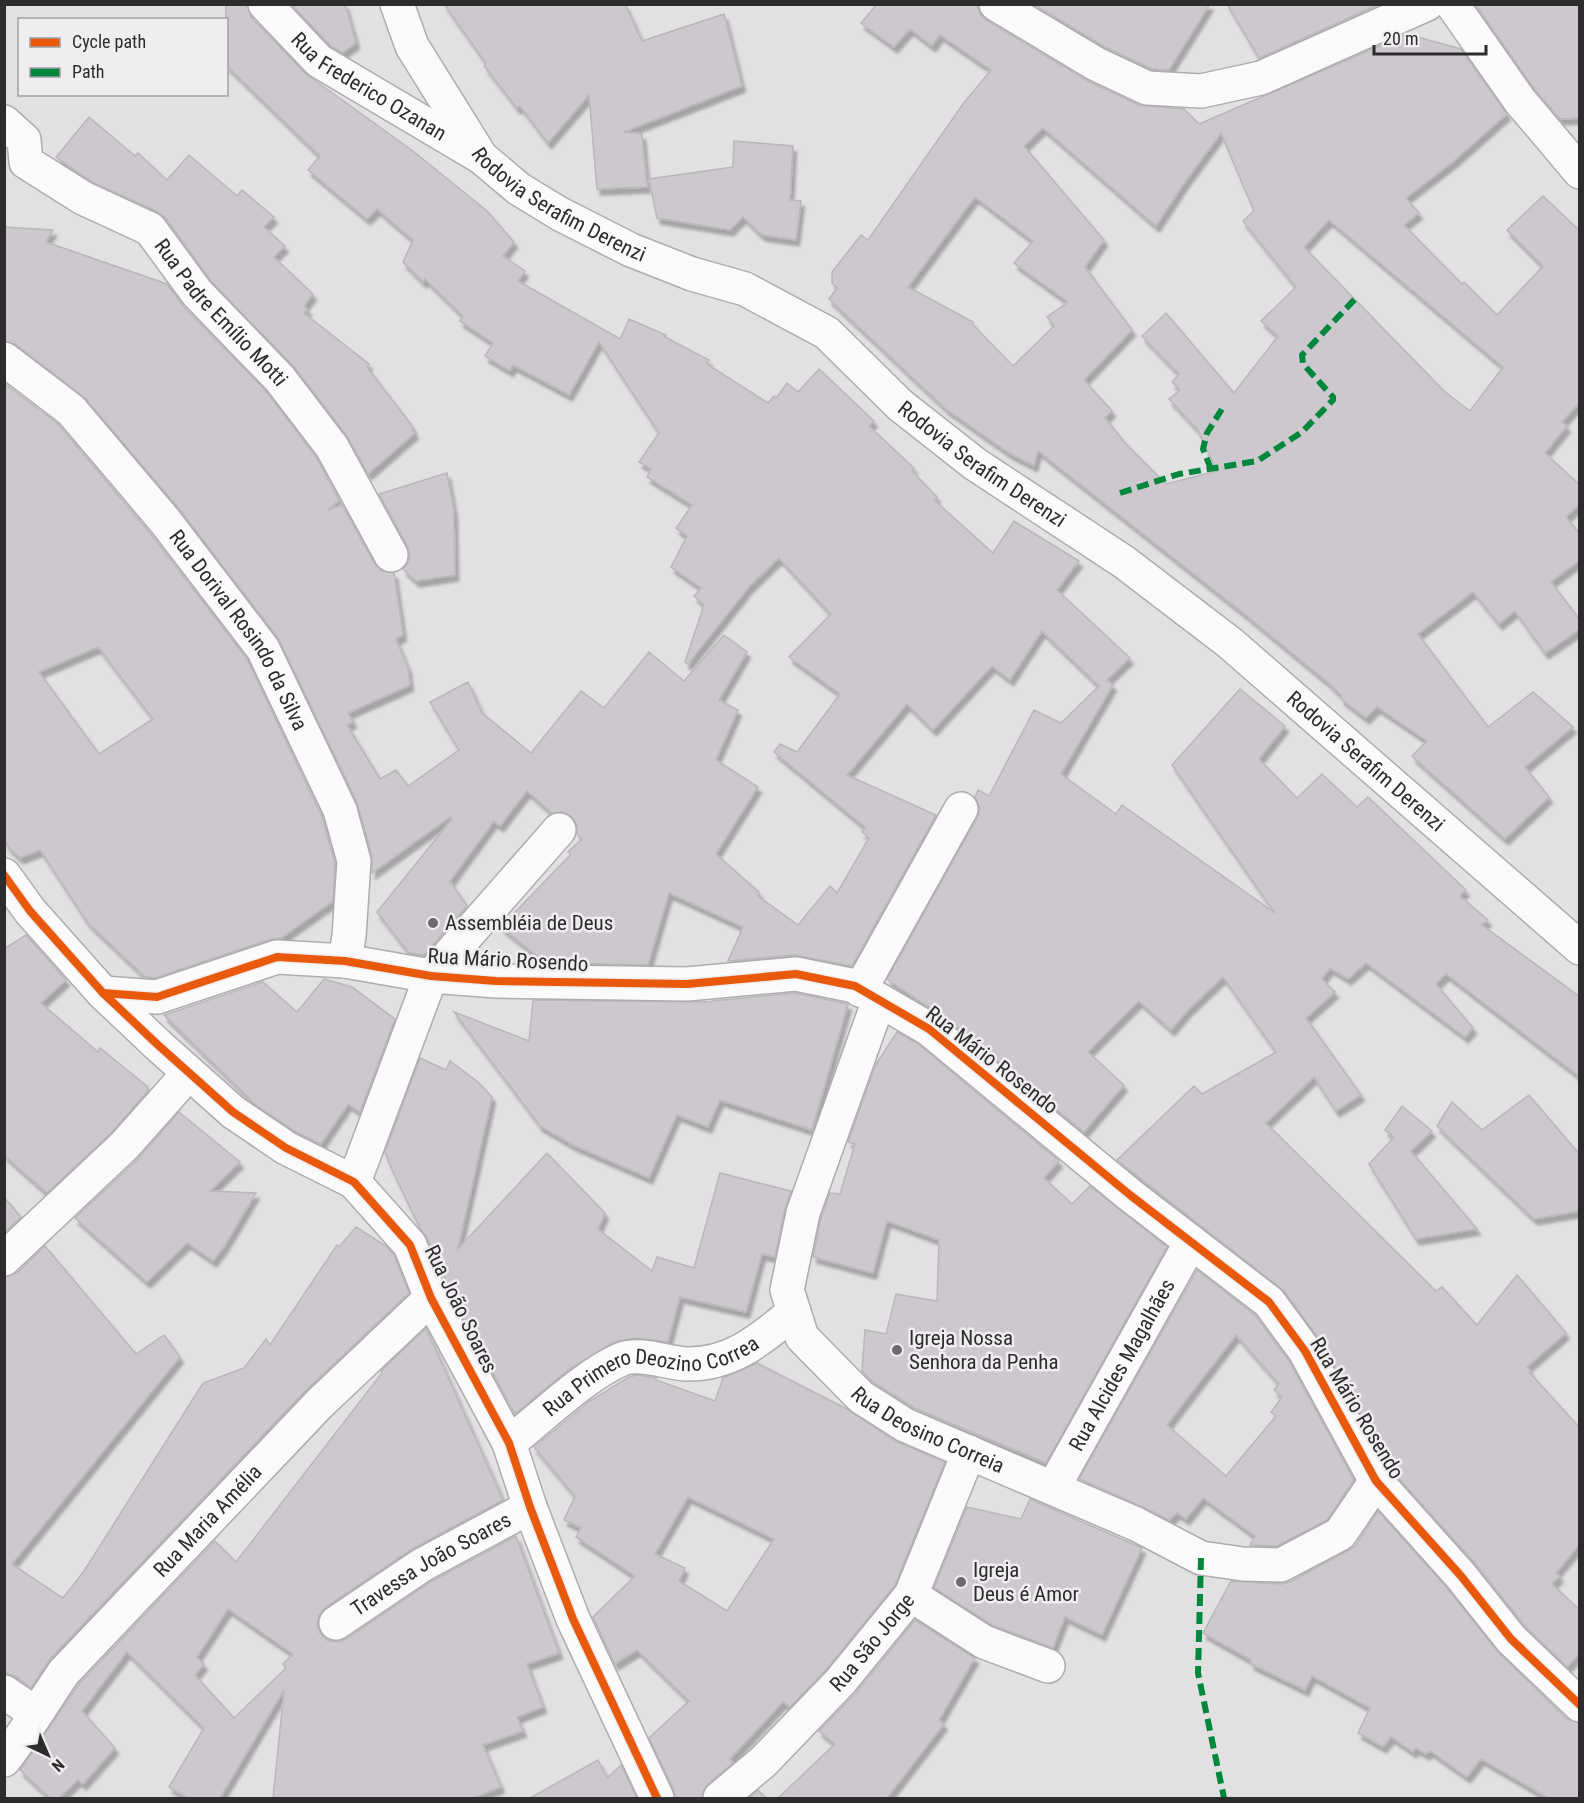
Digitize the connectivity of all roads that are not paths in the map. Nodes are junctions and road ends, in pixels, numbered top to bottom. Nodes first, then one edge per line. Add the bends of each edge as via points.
1 (265, 4) edge
2 (397, 4) edge
3 (996, 4) edge
4 (1427, 4) edge
5 (1452, 4) edge
6 (4, 122) edge
7 (481, 156) junction
8 (15, 166) edge
9 (1580, 172) edge
10 (4, 358) edge
11 (391, 555) dead end
12 (961, 809) dead end
13 (559, 830) dead end
14 (4, 875) edge
15 (1580, 948) edge
16 (345, 961) junction
17 (431, 976) junction
18 (103, 993) junction
19 (870, 995) junction
20 (189, 1073) junction
21 (354, 1182) junction
22 (1191, 1242) junction
23 (4, 1259) edge
24 (431, 1298) junction
25 (794, 1312) junction
26 (509, 1443) junction
27 (969, 1452) junction
28 (1376, 1481) junction
29 (1053, 1488) junction
30 (530, 1507) junction
31 (911, 1595) junction
32 (336, 1623) dead end
33 (1048, 1666) dead end
34 (4, 1692) edge
35 (1580, 1705) edge
36 (35, 1713) junction
37 (4, 1760) edge
38 (657, 1798) edge
39 (720, 1798) edge

1 - 7 street, Rua Frederico Ozanan via 319,61
2 - 7 street, Rodovia Serafim Derenzi via 412,46
3 - 4 street via 1096,64 1147,88 1201,91 1261,78
5 - 9 street via 1520,101
6 - 8 street, Rua Padre Emílio Motti via 24,140
7 - 15 street, Rodovia Serafim Derenzi via 519,189 591,230 692,274 745,289 827,333 900,405 975,464 1124,562 1230,643
8 - 11 street, Rua Padre Emílio Motti via 150,229 197,293 280,379 332,447
10 - 16 street, Rua Dorival Rosindo da Silva via 71,410 165,521 263,649 340,810 354,861
12 - 19 street, Rua Deosino Correia
13 - 17 street
14 - 18 street, Rua João Soares via 30,911
16 - 17 street, Rua Mário Rosendo
16 - 18 street, Rua Mário Rosendo via 277,957 157,997
17 - 19 street, Rua Mário Rosendo via 687,984 796,974 855,986
17 - 21 street
18 - 20 street, Rua João Soares
19 - 22 street, Rua Mário Rosendo via 929,1029
19 - 25 street, Rua Deosino Correia via 803,1213 787,1290
20 - 21 street, Rua João Soares via 233,1113 286,1148
20 - 23 street via 124,1146
21 - 24 street, Rua João Soares via 410,1245
22 - 28 street, Rua Mário Rosendo via 1269,1302 1305,1352
22 - 29 street, Rua Alcides Magalhães
24 - 26 street, Rua João Soares
24 - 36 street, Rua Maria Amélia via 319,1404 151,1579 64,1672
25 - 26 street, Rua Primero Deozino Correa via 752,1346 716,1362 686,1364 625,1358 593,1376
25 - 27 street, Rua Deosino Correia via 802,1337 861,1397 905,1425
26 - 30 street, Rua João Soares
27 - 29 street, Rua Deosino Correia
27 - 31 street, Rua São Jorge
28 - 29 street, Rua Deosino Correia via 1340,1534 1281,1564 1201,1558
28 - 35 street, Rua Mário Rosendo via 1461,1575 1510,1639
30 - 32 street, Travessa João Soares via 422,1565
30 - 38 street, Rua João Soares via 573,1618
31 - 33 street via 984,1642
31 - 39 street, Rua São Jorge via 840,1682 763,1762
34 - 36 street
36 - 37 street, Rua Maria Amélia

